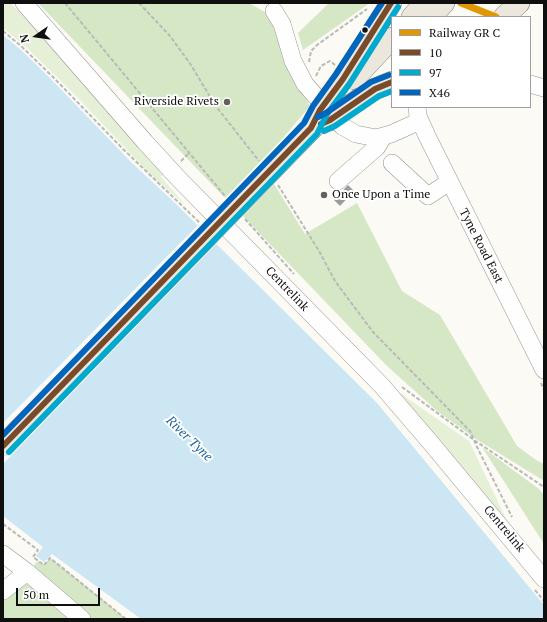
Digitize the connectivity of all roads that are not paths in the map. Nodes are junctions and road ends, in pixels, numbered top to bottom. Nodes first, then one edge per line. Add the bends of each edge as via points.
1 (24, 3) edge
2 (391, 3) edge
3 (519, 3) edge
4 (435, 8) edge
5 (274, 11) dead end
6 (415, 16) edge
7 (505, 16) edge
8 (391, 39) edge
9 (391, 55) edge
10 (391, 82) edge
11 (350, 84) junction
12 (531, 84) edge
13 (544, 88) edge
14 (418, 114) edge
15 (311, 128) junction
16 (383, 137) junction
17 (392, 163) dead end
18 (338, 181) dead end
19 (449, 182) junction
20 (544, 370) edge
21 (3, 446) edge
22 (3, 554) edge
23 (27, 572) junction
24 (537, 582) edge
25 (3, 591) edge
26 (82, 619) edge

1 - 24 street, Centrelink via 178,178 382,386 430,442
2 - 11 main road
3 - 7 main road
4 - 6 main road
5 - 16 street via 282,24 298,71 336,121 356,134
8 - 11 main road
9 - 11 main road
10 - 11 main road via 375,89
11 - 15 main road, bridge via 335,105
11 - 15 main road, bridge via 320,110
12 - 13 street
14 - 16 street via 401,131
14 - 19 street, Tyne Road East
15 - 21 main road, bridge
16 - 18 street via 376,147
17 - 19 street via 428,196
19 - 20 street, Tyne Road East
22 - 23 street
23 - 25 street
23 - 26 street

